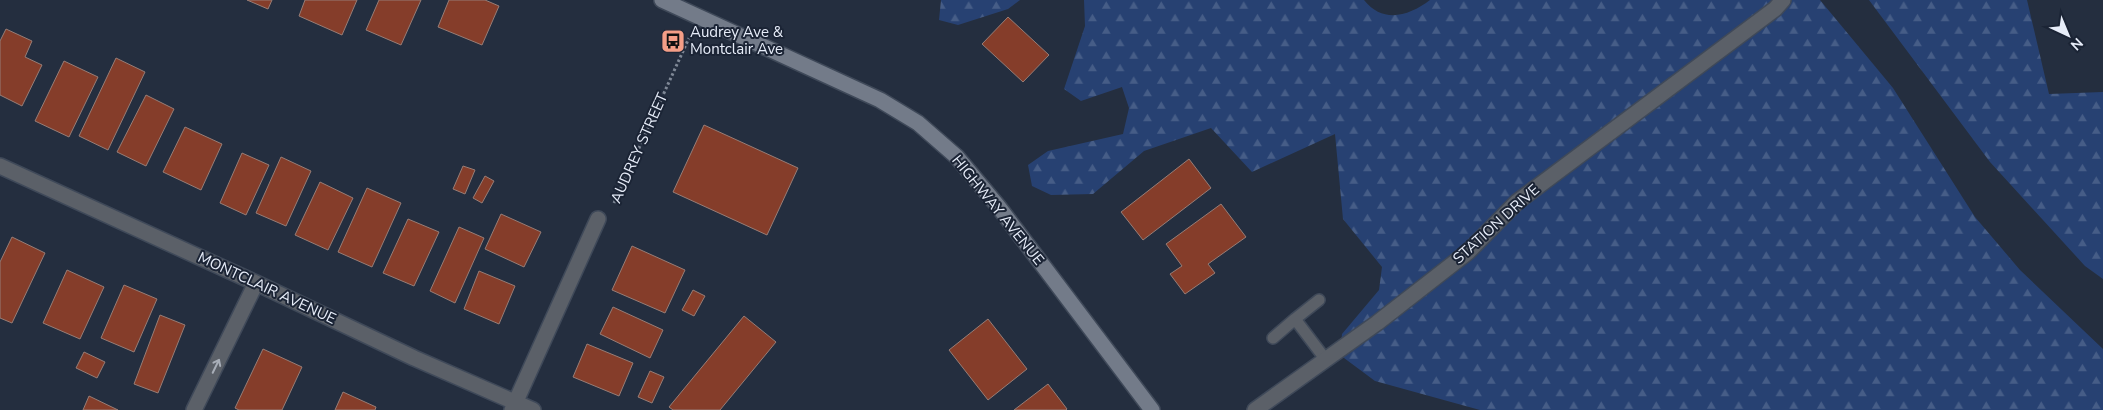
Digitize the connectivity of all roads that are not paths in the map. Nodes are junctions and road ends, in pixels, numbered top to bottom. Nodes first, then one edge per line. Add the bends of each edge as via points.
1 (662, 0) edge
2 (1783, 0) edge
3 (0, 166) edge
4 (598, 219) road end
5 (256, 283) junction
6 (1319, 300) dead end
7 (1295, 319) junction
8 (1272, 338) dead end
9 (1326, 360) junction
10 (514, 406) edge
11 (194, 410) edge
12 (533, 410) edge
13 (1152, 410) edge
14 (1255, 410) edge

1 - 13 main road, HIGHWAY AVENUE via 880,100 918,123 956,158 998,206
2 - 9 street, STATION DRIVE via 1517,202 1468,252
3 - 5 street, MONTCLAIR AVENUE
4 - 10 street, AUDREY STREET
5 - 10 street, MONTCLAIR AVENUE
11 -> 5 street
6 - 7 lane
7 - 8 lane
7 - 9 lane
9 - 14 street, STATION DRIVE
10 - 12 street, MONTCLAIR AVENUE

